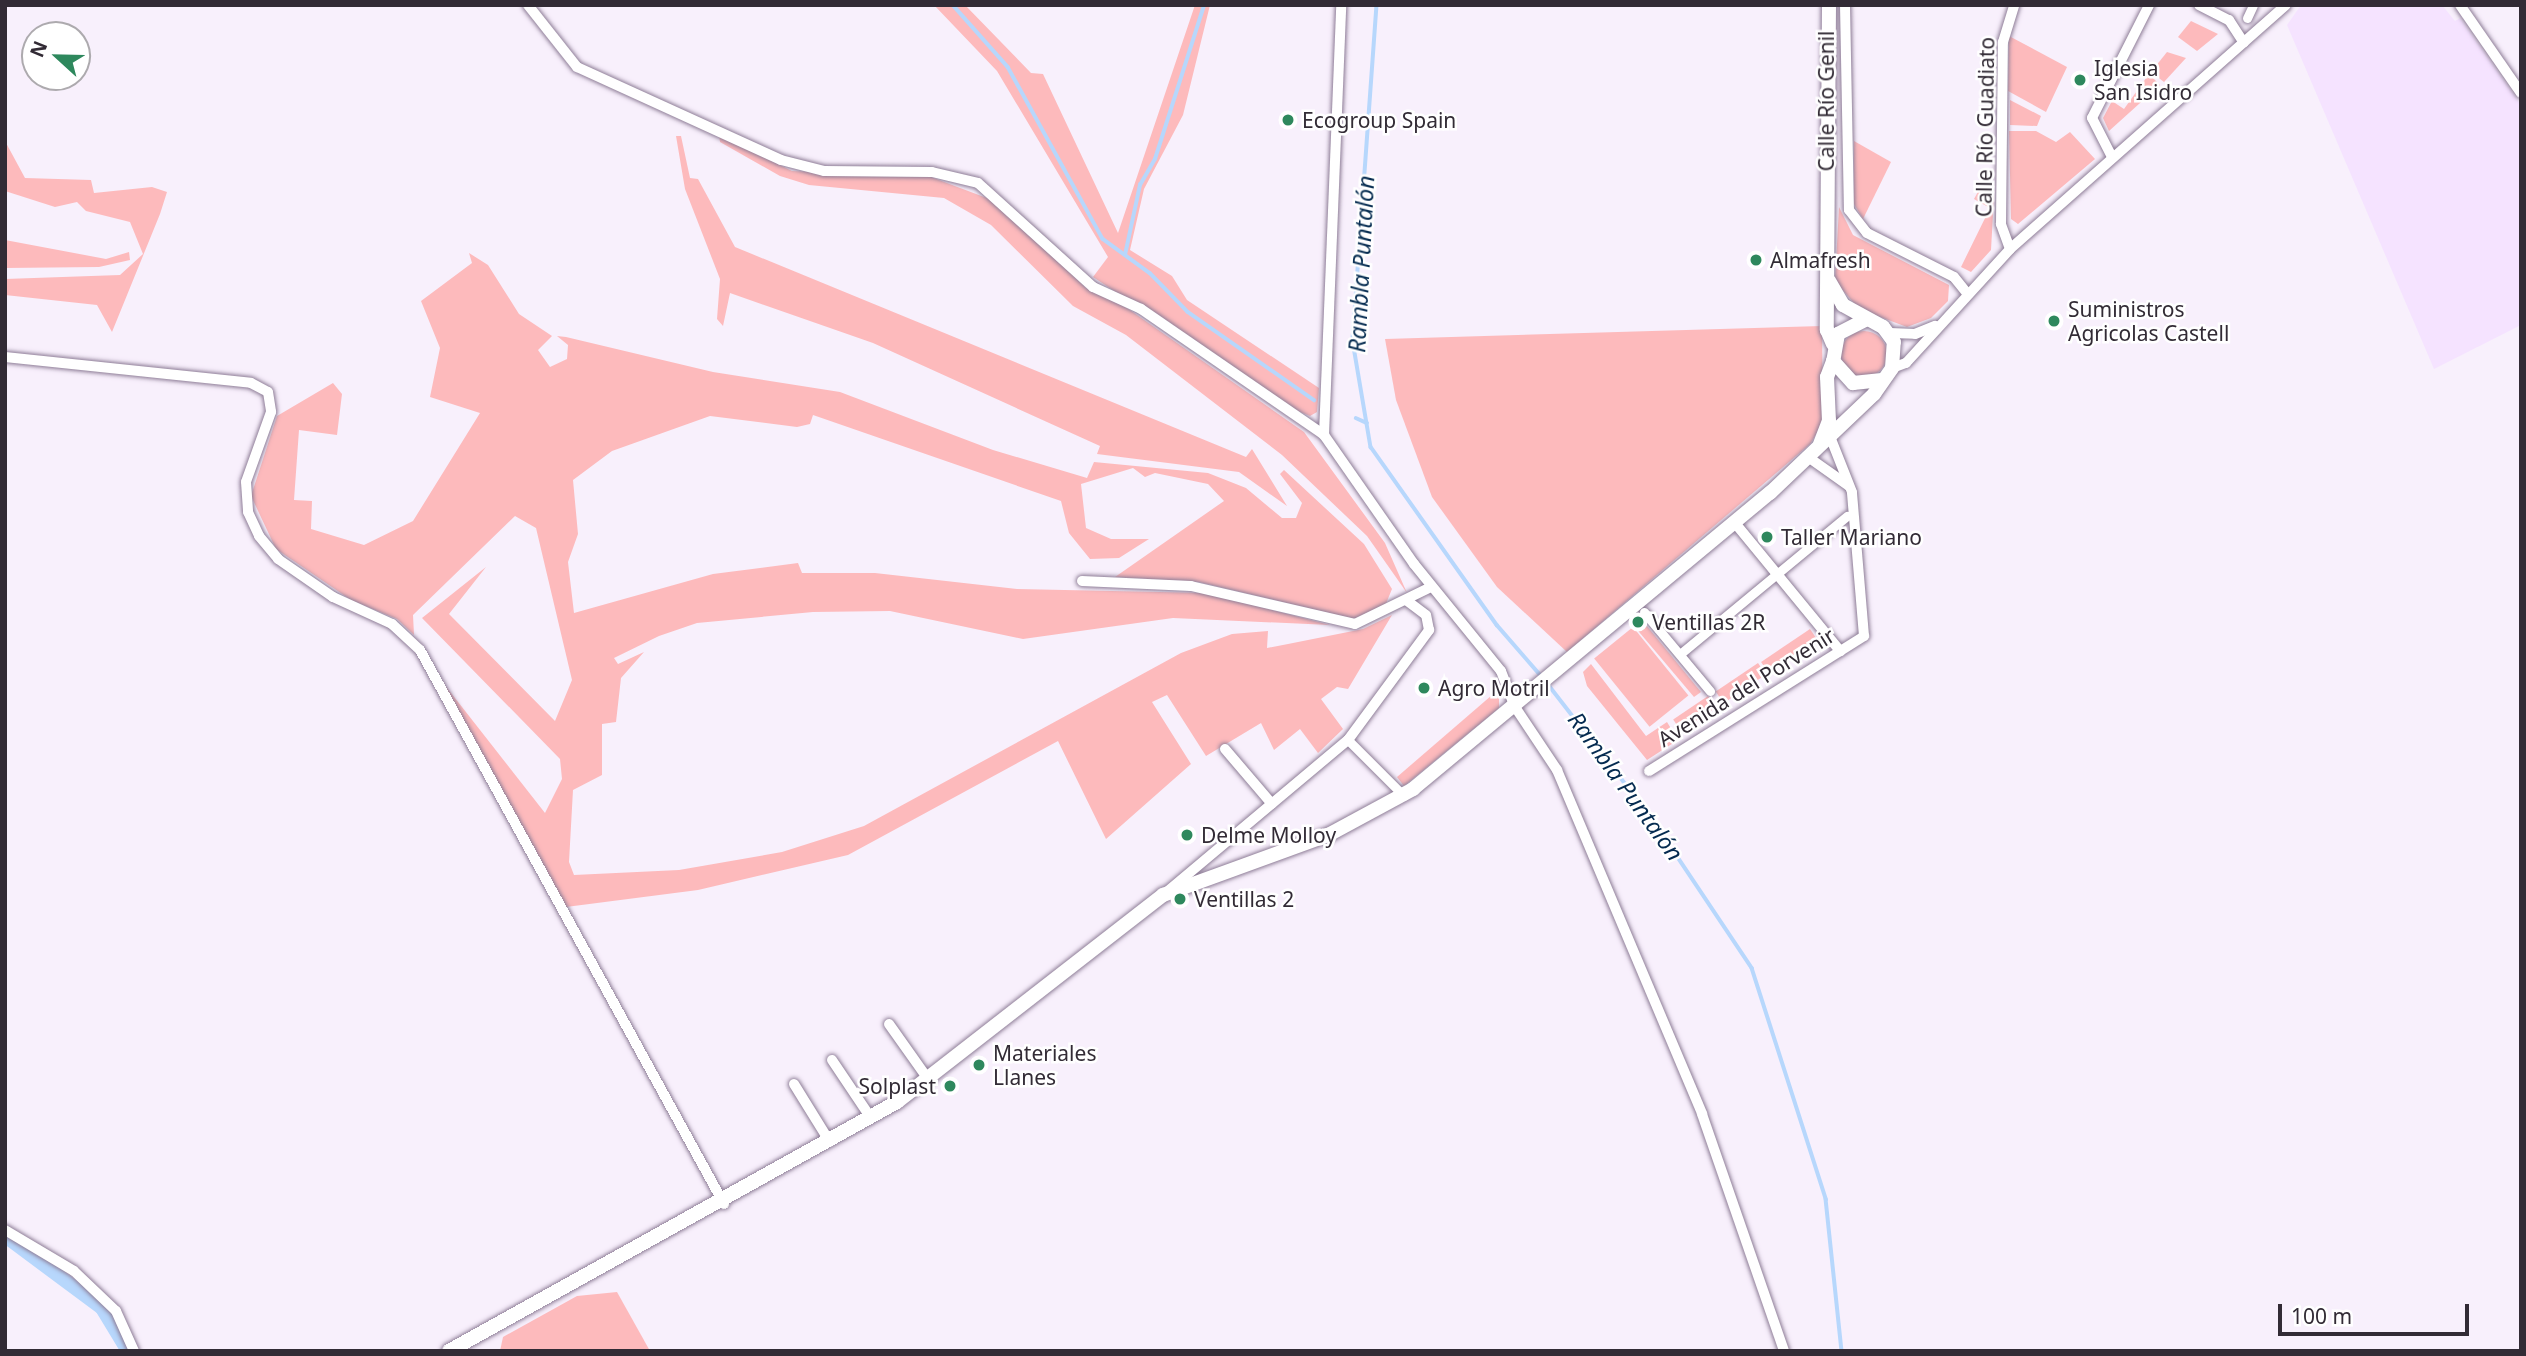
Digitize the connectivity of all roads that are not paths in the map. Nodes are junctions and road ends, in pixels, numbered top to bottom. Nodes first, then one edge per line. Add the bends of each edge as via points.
1 (528, 5) edge
2 (1341, 5) edge
3 (1829, 5) edge
4 (1845, 5) edge
5 (2014, 5) edge
6 (2150, 5) edge
7 (2199, 5) edge
8 (2253, 5) edge
9 (2286, 5) edge
10 (2460, 5) edge
11 (2247, 18) dead end
12 (2244, 43) junction
13 (2521, 93) edge
14 (2112, 157) junction
15 (1839, 197) junction
16 (2010, 249) junction
17 (1829, 281) junction
18 (1967, 293) junction
19 (1865, 320) junction
20 (1937, 324) junction
21 (1890, 334) junction
22 (1833, 344) junction
23 (5, 358) edge
24 (1833, 361) junction
25 (1892, 368) junction
26 (1882, 380) junction
27 (1324, 435) junction
28 (1819, 447) junction
29 (1850, 489) junction
30 (1847, 516) dead end
31 (1735, 523) junction
32 (1777, 574) junction
33 (1082, 581) dead end
34 (1431, 587) junction
35 (1406, 600) junction
36 (1644, 612) dead end
37 (1840, 651) junction
38 (1680, 654) junction
39 (1710, 691) dead end
40 (1519, 704) junction
41 (1348, 740) junction
42 (1225, 749) dead end
43 (1649, 771) dead end
44 (1404, 796) junction
45 (1272, 804) junction
46 (1163, 895) junction
47 (889, 1024) dead end
48 (832, 1060) dead end
49 (928, 1080) junction
50 (793, 1084) dead end
51 (871, 1118) junction
52 (830, 1142) junction
53 (724, 1204) junction
54 (5, 1230) edge
55 (134, 1351) edge
56 (449, 1351) edge
57 (1784, 1351) edge

1 - 27 street via 577,67 781,160 824,171 932,172 978,183 1093,287 1141,309
2 - 27 street
3 - 15 street
4 - 15 street, Calle Río Genil
5 - 16 street, Calle Río Guadiato via 2003,42 2001,224
6 - 14 street via 2092,118
7 - 12 street via 2229,20
8 - 11 street
9 - 12 street
10 - 13 street
12 - 14 street
14 - 16 street
15 - 17 street
15 - 18 street, Calle Río Genil via 1867,233 1954,277
16 - 18 street
17 - 19 street via 1843,305
17 - 22 street via 1827,330
18 - 20 street
19 - 21 street
19 - 22 street via 1845,326
20 - 21 street via 1915,334
20 - 25 street via 1906,363
21 - 25 street via 1896,351
22 - 24 street
23 - 53 street via 251,383 268,393 271,412 246,482 248,512 259,536 278,559 333,597 392,624 420,650
24 - 26 street via 1853,383
24 - 28 street via 1829,421
25 - 26 street
26 - 28 street
27 - 34 street
28 - 29 street
28 - 29 street
28 - 31 street
29 - 37 street, Avenida del Porvenir via 1864,636
30 - 32 street
31 - 32 street
31 - 40 street
32 - 37 street
32 - 38 street
33 - 35 street via 1191,586 1355,624
34 - 35 street
34 - 40 street via 1500,671
35 - 41 street via 1426,615 1429,630
36 - 38 street
37 - 43 street, Avenida del Porvenir
38 - 39 street
40 - 44 street
40 - 57 street via 1557,771 1702,1114
41 - 44 street
41 - 45 street
42 - 45 street
44 - 46 street via 1328,835
45 - 46 street
46 - 49 street
47 - 49 street
48 - 51 street
49 - 51 street
50 - 52 street
51 - 52 street
52 - 53 street
53 - 56 street
54 - 55 street via 74,1270 116,1311

